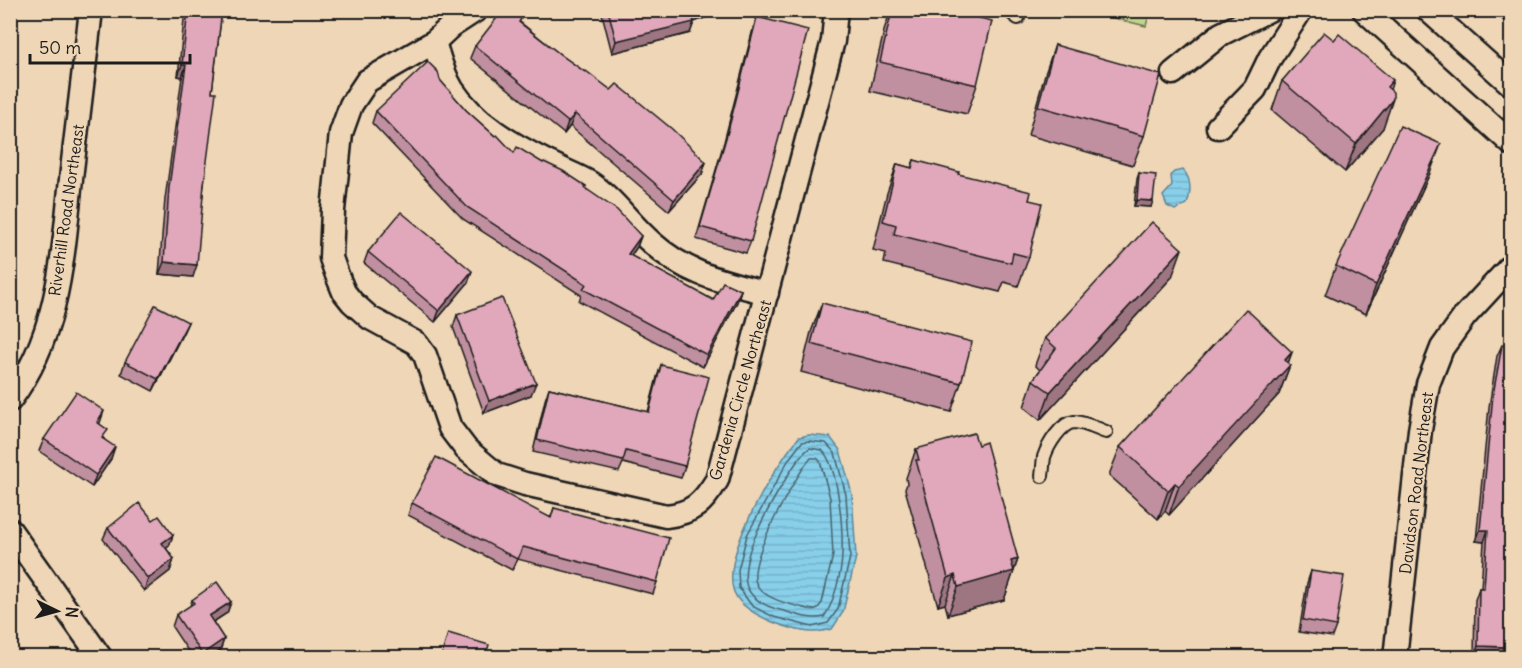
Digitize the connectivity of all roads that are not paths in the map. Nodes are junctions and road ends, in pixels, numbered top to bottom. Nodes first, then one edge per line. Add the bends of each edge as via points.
1 (91, 10) edge
2 (476, 10) edge
3 (836, 10) edge
4 (1269, 10) edge
5 (1301, 10) edge
6 (1364, 10) edge
7 (1428, 10) edge
8 (434, 42) junction
9 (1173, 73) dead end
10 (1512, 85) edge
11 (1218, 127) dead end
12 (1512, 144) edge
13 (1512, 265) edge
14 (767, 293) junction
15 (10, 400) edge
16 (1106, 432) dead end
17 (1042, 476) dead end
18 (10, 530) edge
19 (101, 657) edge
20 (1395, 657) edge

1 - 15 street, Riverhill Road Northeast via 60,276 44,340 23,384
2 - 8 street, Gardenia Circle Northeast
3 - 14 street, Gardenia Circle Northeast via 833,41
4 - 9 street via 1221,34
5 - 11 street via 1255,89
6 - 12 street
7 - 10 street
8 - 14 street via 453,90 497,134 589,182 651,243 687,269
8 - 14 street, Gardenia Circle Northeast via 367,81 351,105 341,133 332,258 344,292 352,302 370,318 416,344 425,355 450,428 465,449 489,469 525,484 649,513 681,515 697,506 717,480
13 - 20 street, Davidson Road Northeast via 1465,316 1442,348 1428,384
16 - 17 lane via 1072,422 1065,426 1049,446
18 - 19 street

